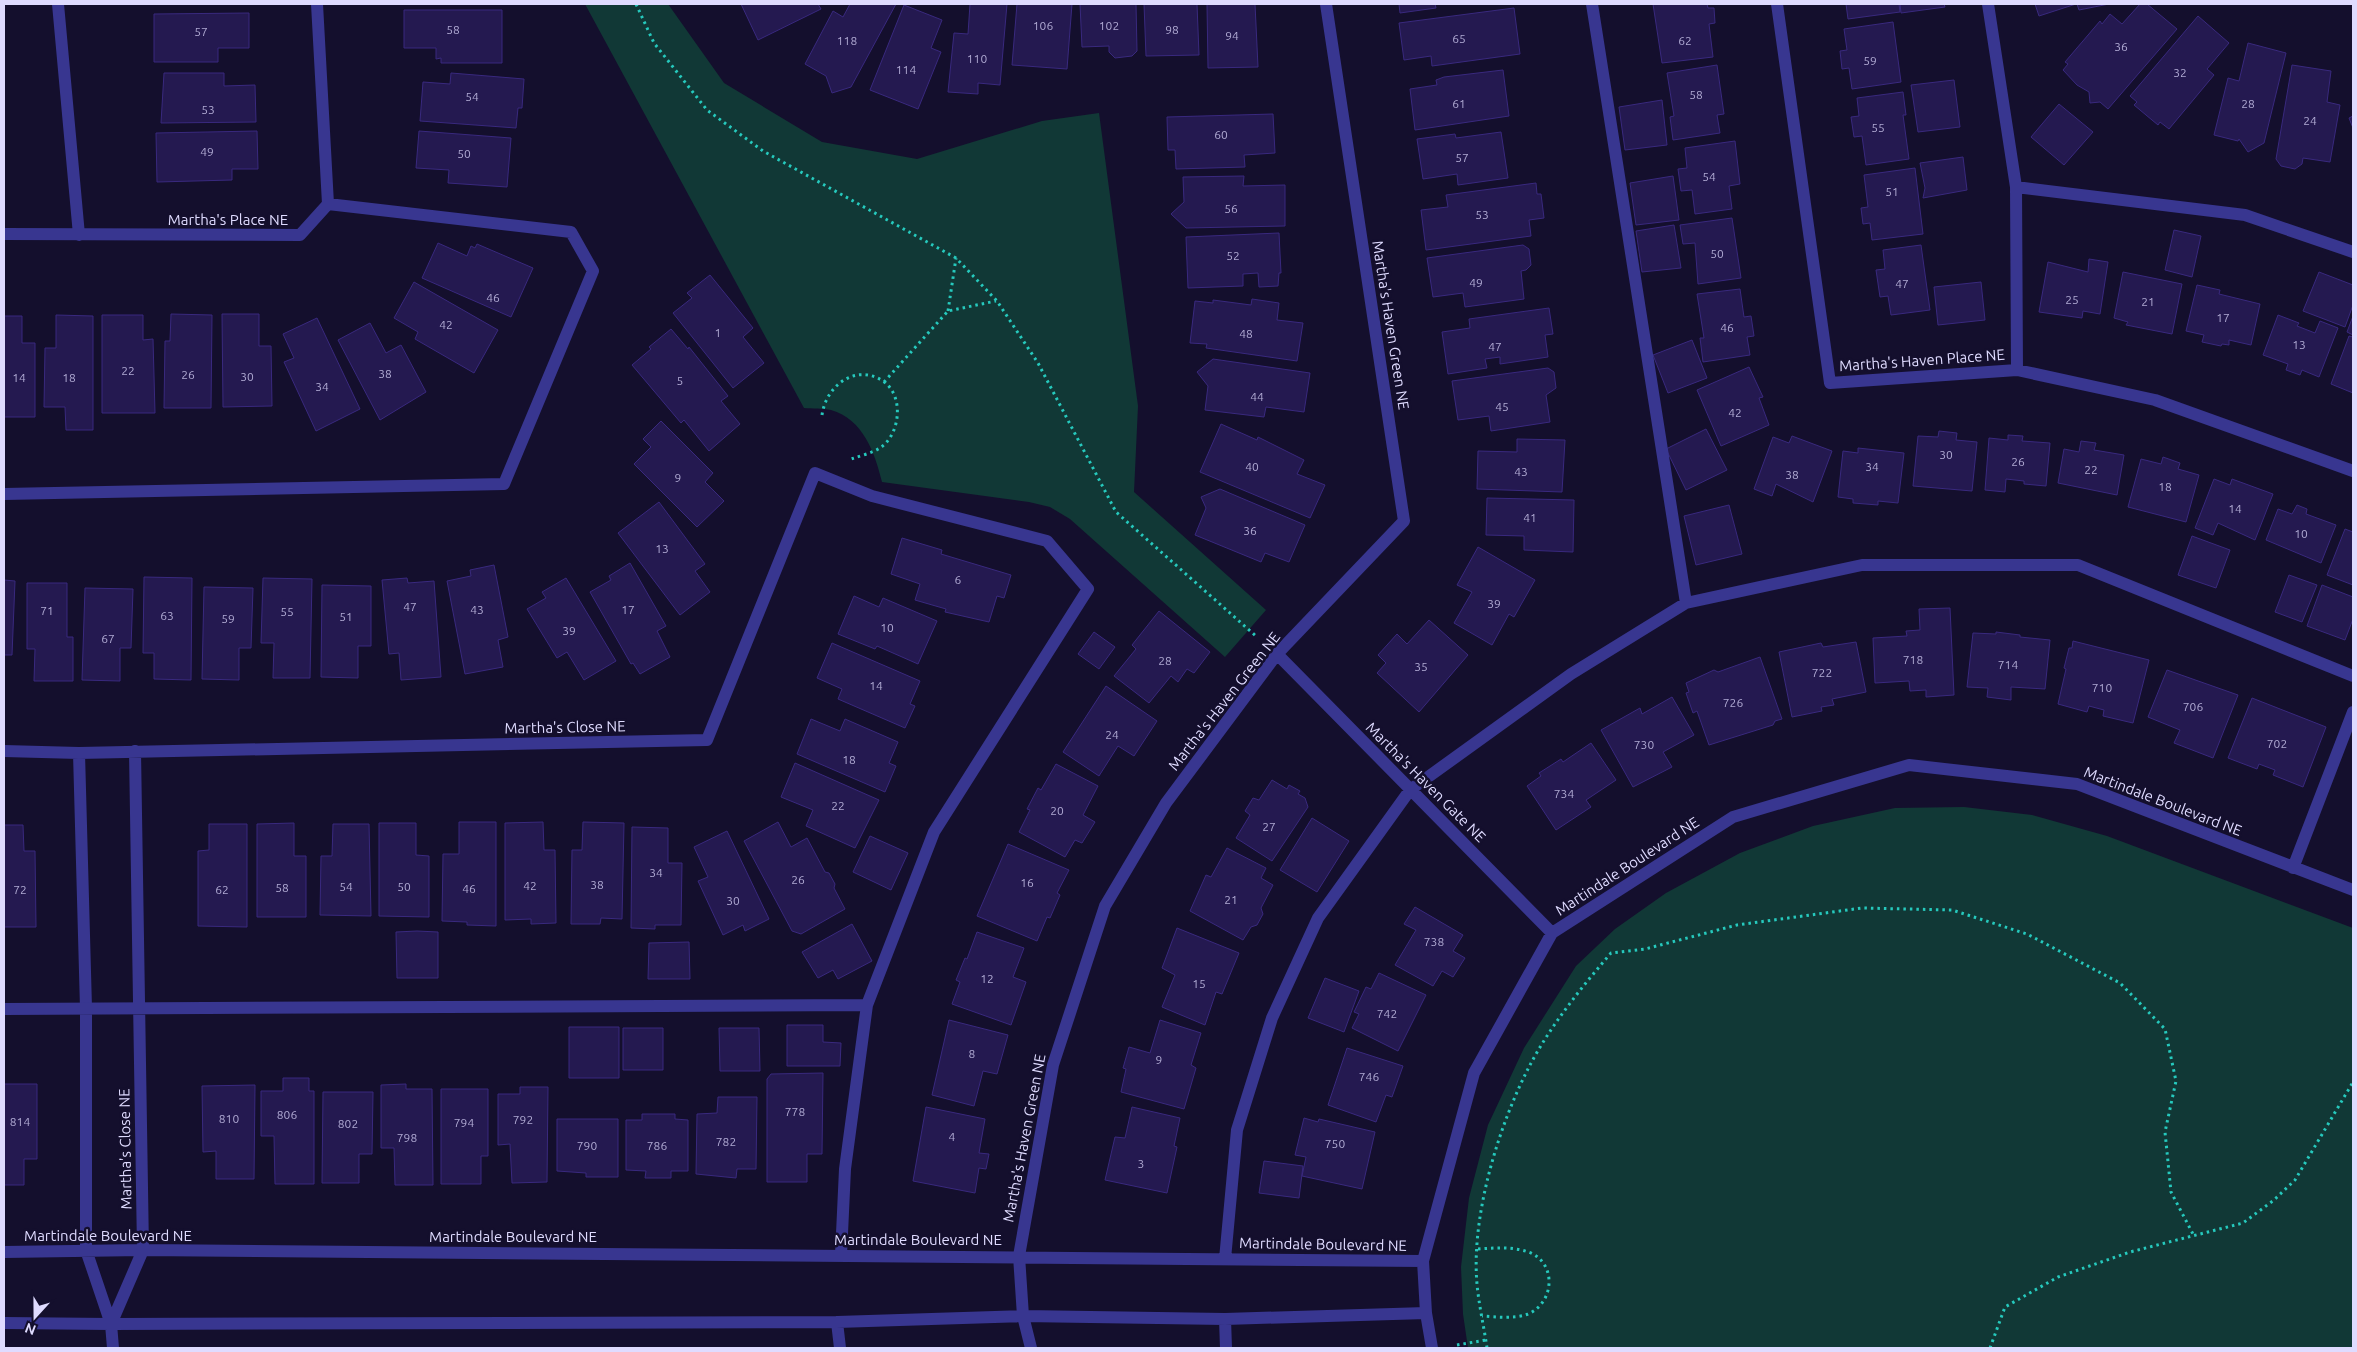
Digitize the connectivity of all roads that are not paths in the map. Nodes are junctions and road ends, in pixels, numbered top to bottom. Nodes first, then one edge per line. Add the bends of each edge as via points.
1 (58, 4) edge
2 (317, 4) edge
3 (1326, 4) edge
4 (1592, 4) edge
5 (1777, 4) edge
6 (1988, 4) edge
7 (2016, 188) junction
8 (328, 204) junction
9 (4, 234) edge
10 (79, 235) junction
11 (2353, 252) edge
12 (2018, 370) junction
13 (2353, 471) edge
14 (4, 494) edge
15 (1686, 603) junction
16 (1277, 654) junction
17 (2353, 676) edge
18 (2353, 712) edge
19 (4, 751) edge
20 (135, 751) junction
21 (79, 753) junction
22 (1410, 790) junction
23 (2293, 868) junction
24 (2353, 890) edge
25 (1552, 932) junction
26 (867, 1005) junction
27 (86, 1008) junction
28 (139, 1008) junction
29 (4, 1009) edge
30 (86, 1250) junction
31 (143, 1250) junction
32 (4, 1252) edge
33 (841, 1255) junction
34 (1019, 1256) junction
35 (1225, 1258) junction
36 (1423, 1261) junction
37 (1426, 1313) junction
38 (1023, 1316) junction
39 (1225, 1319) junction
40 (837, 1322) junction
41 (4, 1323) edge
42 (111, 1324) junction
43 (112, 1348) edge
44 (840, 1348) edge
45 (1031, 1348) edge
46 (1226, 1348) edge
47 (1432, 1348) edge

1 - 10 street
2 - 8 street
3 - 16 street, Martha's Haven Green NE via 1404,521
4 - 15 street
5 - 12 street, Martha's Haven Place NE via 1830,383
6 - 7 street
7 - 11 street via 2245,215
7 - 12 street
8 - 10 street, Martha's Place NE via 300,235
8 - 14 street via 571,232 594,271 504,484
9 - 10 street, Martha's Place NE
12 - 13 street, Martha's Haven Place NE via 2155,400
15 - 17 street via 1862,565 2078,565
15 - 22 street via 1571,674
16 - 22 street, Martha's Haven Gate NE
16 - 34 street, Martha's Haven Green NE via 1166,803 1105,906 1053,1065
18 - 23 street
19 - 21 street, Martha's Close NE
20 - 21 street, Martha's Close NE
20 - 26 street, Martha's Close NE via 707,740 814,473 872,496 1047,542 1088,589 934,832
20 - 28 street, Martha's Close NE
21 - 27 street
22 - 25 street, Martha's Haven Gate NE
22 - 35 street via 1318,918 1272,1018 1238,1130
23 - 24 street, Martindale Boulevard NE
23 - 25 street, Martindale Boulevard NE via 2077,784 1909,765 1733,817
25 - 36 street, Martindale Boulevard NE via 1474,1073
26 - 28 street
26 - 33 street via 845,1169
27 - 28 street
27 - 29 street
27 - 30 street
28 - 31 street, Martha's Close NE
30 - 31 street, Martindale Boulevard NE
30 - 32 street, Martindale Boulevard NE
30 - 42 street
31 - 33 street, Martindale Boulevard NE
31 - 42 street, Martha's Close NE
33 - 34 street, Martindale Boulevard NE
34 - 35 street, Martindale Boulevard NE
34 - 38 street, Martha's Haven Green NE
35 - 36 street, Martindale Boulevard NE
36 - 37 street
37 - 39 street
37 - 47 street
38 - 39 street
38 - 40 street
38 - 45 street, Martha's Haven Green NE
39 - 46 street
40 - 42 street
40 - 44 street
41 - 42 street
42 - 43 street

